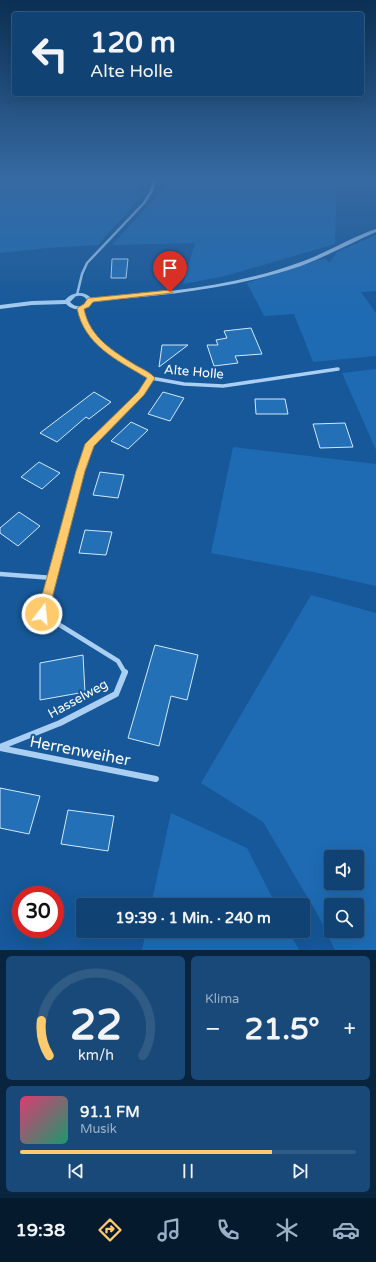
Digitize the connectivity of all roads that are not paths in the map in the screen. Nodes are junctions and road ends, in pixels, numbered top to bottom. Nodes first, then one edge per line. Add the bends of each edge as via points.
1 (123, 224) edge
2 (376, 230) edge
3 (77, 294) junction
4 (90, 300) junction
5 (67, 302) junction
6 (0, 307) edge
7 (80, 308) junction
8 (338, 369) dead end
9 (151, 378) junction
10 (0, 574) edge
11 (53, 578) junction
12 (0, 747) edge
13 (156, 779) dead end

1 - 3 street via 87,263 81,274
2 - 4 street via 291,268 237,282
3 - 4 street via 88,296
3 - 5 street
4 - 7 street via 87,306
5 - 6 street
5 - 7 street via 72,307
7 - 9 street, Alte Holle via 82,317 95,340
8 - 9 street, Alte Holle via 224,386 184,384
9 - 11 street, Hasselweg via 141,394 90,444 80,471
10 - 11 street
11 - 12 street, Hasselweg via 42,614 118,661 125,673 116,694 60,723
12 - 13 street, Herrenweiher

